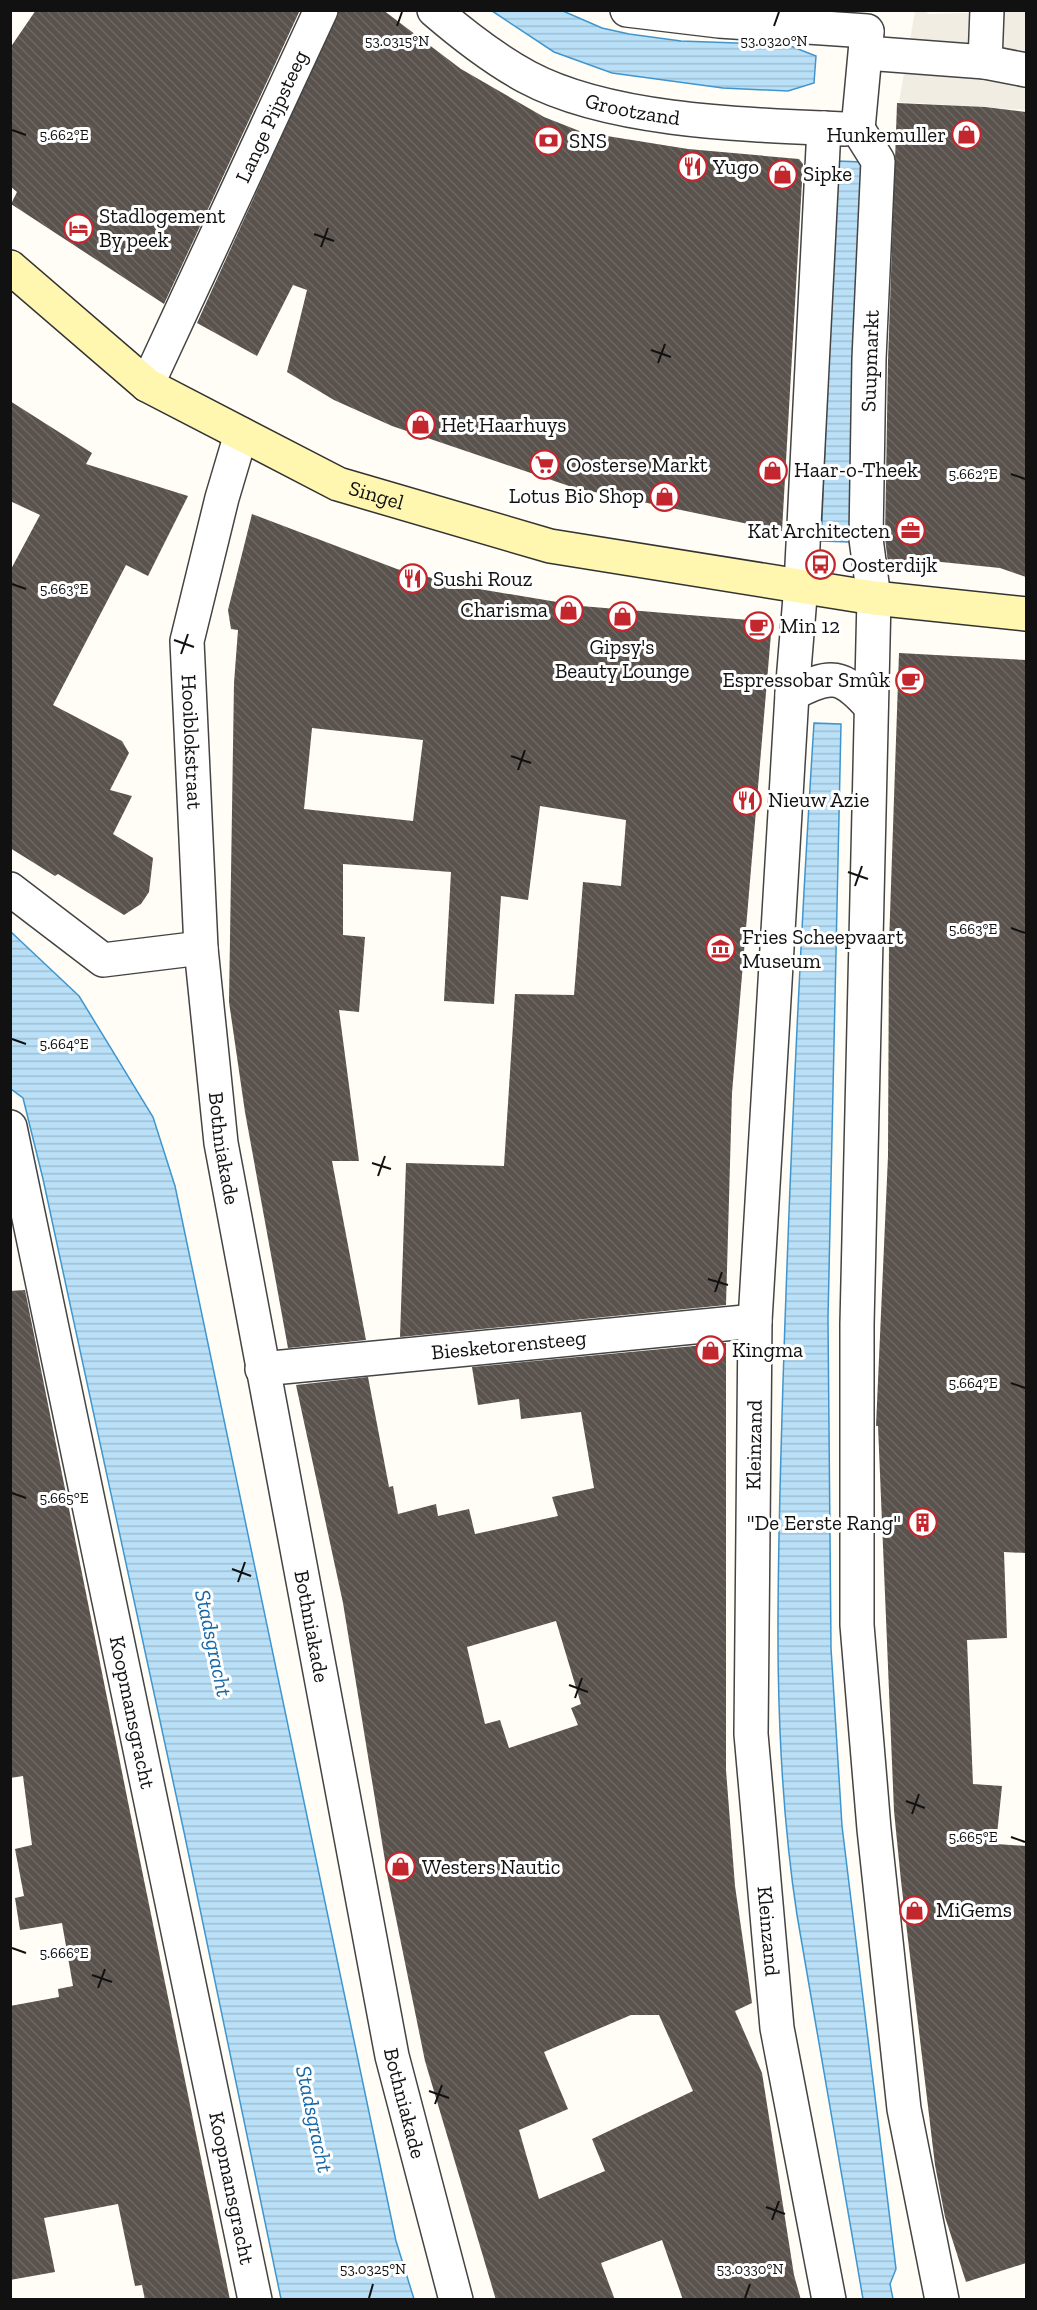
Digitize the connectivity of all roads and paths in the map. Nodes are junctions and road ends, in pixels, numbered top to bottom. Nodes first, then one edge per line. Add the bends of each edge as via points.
1 (321, 10) edge
2 (434, 10) edge
3 (627, 10) edge
4 (987, 10) edge
5 (871, 31) edge
6 (985, 62) junction
7 (1026, 70) edge
8 (824, 128) junction
9 (858, 129) junction
10 (10, 267) edge
11 (147, 385) junction
12 (241, 434) junction
13 (801, 585) junction
14 (874, 598) junction
15 (1026, 614) edge
16 (792, 694) junction
17 (871, 707) junction
18 (10, 889) edge
19 (201, 948) junction
20 (10, 1127) edge
21 (755, 1321) junction
22 (262, 1369) junction
23 (255, 2300) edge
24 (456, 2300) edge
25 (829, 2300) edge
26 (942, 2300) edge

1 - 11 street, Lange Pijpsteeg
2 - 8 street, Grootzand via 527,77 565,93 678,117
3 - 5 street via 719,21
4 - 6 street
5 - 6 street
5 - 9 street
6 - 7 street
8 - 9 street, Grootzand
8 - 13 street
9 - 14 street, Suupmarkt via 878,161 866,539
10 - 11 main road, Singel
11 - 12 main road, Singel
12 - 13 main road, Singel via 338,484 550,546
12 - 19 street, Hooiblokstraat via 187,641
13 - 14 main road, Singel
13 - 16 street, Kleinzand
14 - 15 main road, Singel
14 - 17 street
16 - 17 street via 827,679 842,681
16 - 21 street, Kleinzand
17 - 26 street via 857,1324 857,1625 904,2109
18 - 19 street via 103,960
19 - 22 street, Bothniakade via 221,1143
20 - 23 street, Koopmansgracht
21 - 22 street, Biesketorensteeg
21 - 25 street, Kleinzand via 751,1734 777,2028
22 - 24 street, Bothniakade via 392,2056

